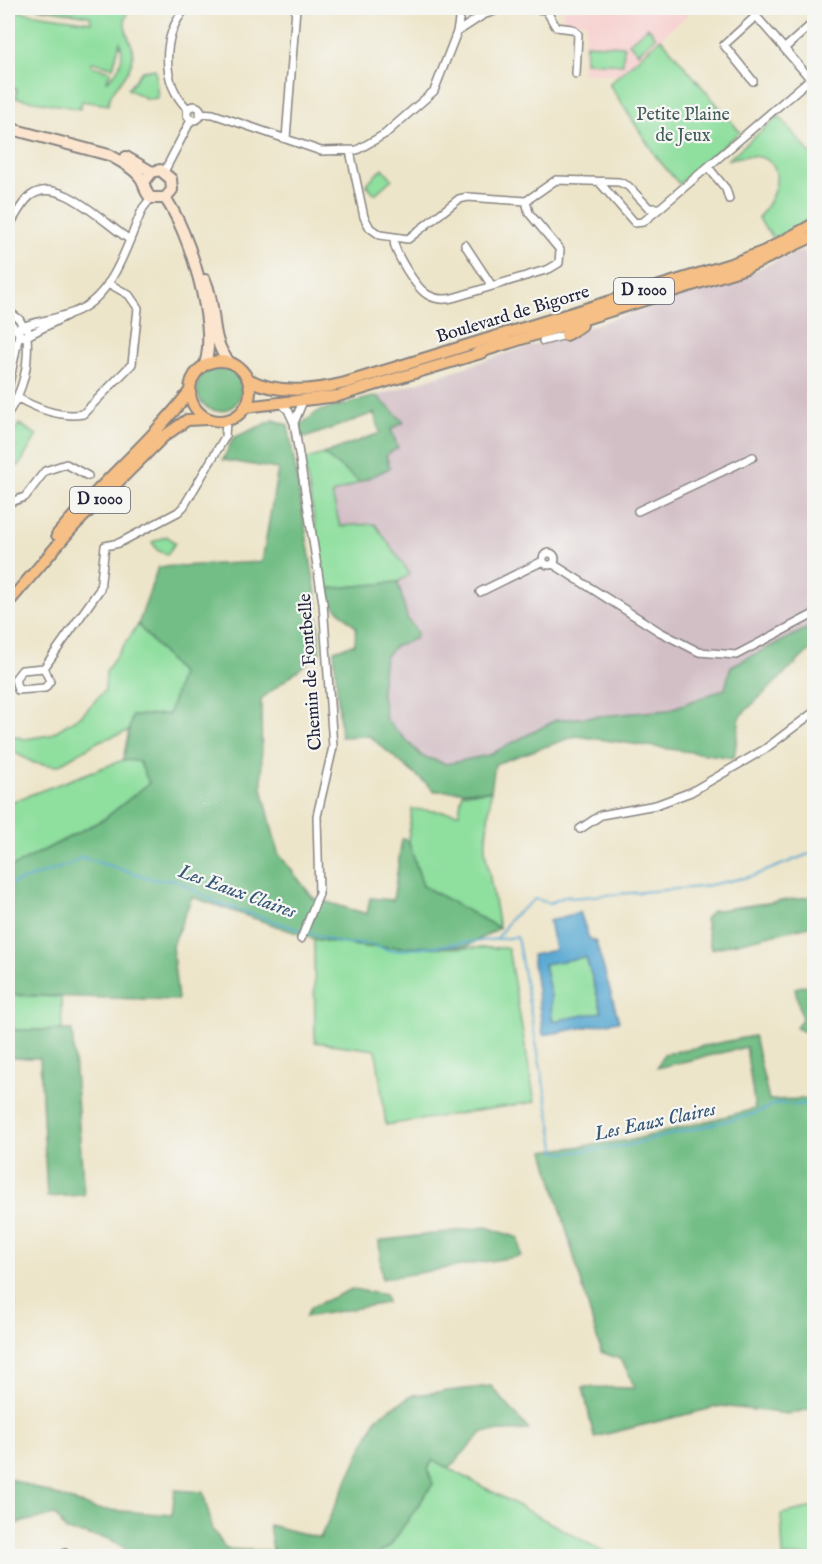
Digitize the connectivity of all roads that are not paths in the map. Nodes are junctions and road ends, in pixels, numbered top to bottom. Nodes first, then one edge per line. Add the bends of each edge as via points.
1 (186, 8) edge
2 (296, 8) edge
3 (461, 8) edge
4 (504, 8) edge
5 (526, 8) edge
6 (749, 8) edge
7 (547, 9) edge
8 (756, 16) junction
9 (814, 22) edge
10 (457, 32) junction
11 (784, 48) junction
12 (576, 74) dead end
13 (753, 81) dead end
14 (812, 81) edge
15 (188, 109) junction
16 (200, 113) junction
17 (191, 120) junction
18 (8, 121) edge
19 (8, 128) edge
20 (286, 139) junction
21 (350, 152) junction
22 (708, 167) junction
23 (152, 172) junction
24 (164, 172) junction
25 (144, 182) junction
26 (600, 183) junction
27 (151, 198) junction
28 (165, 198) junction
29 (729, 199) dead end
30 (526, 201) junction
31 (660, 208) junction
32 (814, 224) edge
33 (8, 227) edge
34 (814, 236) edge
35 (129, 239) junction
36 (394, 239) junction
37 (465, 245) dead end
38 (188, 248) junction
39 (721, 276) junction
40 (108, 283) junction
41 (492, 286) junction
42 (8, 311) edge
43 (70, 314) junction
44 (8, 320) edge
45 (21, 329) junction
46 (566, 335) joint
47 (28, 336) junction
48 (543, 341) joint
49 (477, 353) junction
50 (229, 362) junction
51 (205, 364) junction
52 (248, 379) junction
53 (8, 389) edge
54 (189, 392) junction
55 (18, 398) junction
56 (303, 401) junction
57 (281, 403) junction
58 (245, 407) junction
59 (8, 413) edge
60 (207, 419) junction
61 (226, 421) junction
62 (294, 423) junction
63 (753, 458) dead end
64 (88, 476) dead end
65 (8, 503) edge
66 (638, 511) dead end
67 (480, 592) dead end
68 (8, 596) edge
69 (8, 603) edge
70 (814, 614) edge
71 (44, 668) junction
72 (814, 712) edge
73 (580, 829) dead end
74 (302, 937) dead end

1 - 15 street via 172,31 167,61 174,86
2 - 20 street
3 - 10 street
4 - 10 street via 483,15
5 - 7 street
6 - 8 street
7 - 12 street via 556,27 578,34
8 - 11 street
8 - 13 street via 724,47
9 - 11 street
10 - 21 street via 435,91 385,134
11 - 14 street
14 - 22 street
15 - 16 street via 195,106
15 - 17 street
16 - 17 street
16 - 20 street
17 - 24 street
18 - 23 main road via 97,145
19 - 25 main road via 110,155
20 - 21 street via 321,151
21 - 36 street via 364,217 370,228
22 - 29 street
22 - 31 street
23 - 24 main road
23 - 25 main road
24 - 28 main road via 173,184
25 - 27 main road
26 - 30 street via 556,180
26 - 31 street via 624,183 649,208
26 - 31 street via 635,223
27 - 28 main road
27 - 35 street
28 - 38 main road
30 - 36 street via 464,198 415,236
30 - 41 street via 529,213 560,250 560,259 549,269
32 - 52 main road, Boulevard de Bigorre / D 1000 via 734,263 345,383 291,390
33 - 35 street via 29,197 52,191 73,198
34 - 39 main road, Boulevard de Bigorre / D 1000 via 767,260
35 - 40 street
36 - 41 street via 401,260 429,296 450,299
37 - 41 street
38 - 50 main road via 210,292 217,346
38 - 51 main road via 205,300
39 - 46 main road via 580,326
39 - 49 main road, Boulevard de Bigorre / D 1000
40 - 43 street via 87,305
40 - 55 street via 129,295 138,308 130,368 82,414 58,413
42 - 45 street via 19,319
43 - 45 street
43 - 47 street
44 - 45 street
45 - 47 street via 30,330
45 - 53 street
46 - 48 street
47 - 55 street
48 - 49 main road
49 - 56 main road, D 1000 via 356,391
50 - 51 main road
50 - 52 main road
51 - 54 main road via 193,376
52 - 58 main road via 250,393
54 - 60 main road via 195,408
54 - 68 main road, D 1000 via 95,491
55 - 59 street
56 - 57 main road, D 1000
56 - 62 street
57 - 58 main road, D 1000
57 - 62 street, Chemin de Fontbelle
58 - 61 main road
60 - 61 main road
60 - 69 main road, D 1000 via 187,420 163,437 73,527
61 - 71 street via 225,437 184,506 167,518 105,546 100,589
62 - 74 street, Chemin de Fontbelle via 323,603 333,747 317,816 319,894
63 - 66 street
64 - 65 street via 66,464 45,471 25,497
67 - 70 street via 543,561 699,652 736,655
71 - 71 street via 21,670 15,679 18,690 45,688 50,681
72 - 73 street via 765,749 691,792 656,805 607,813

